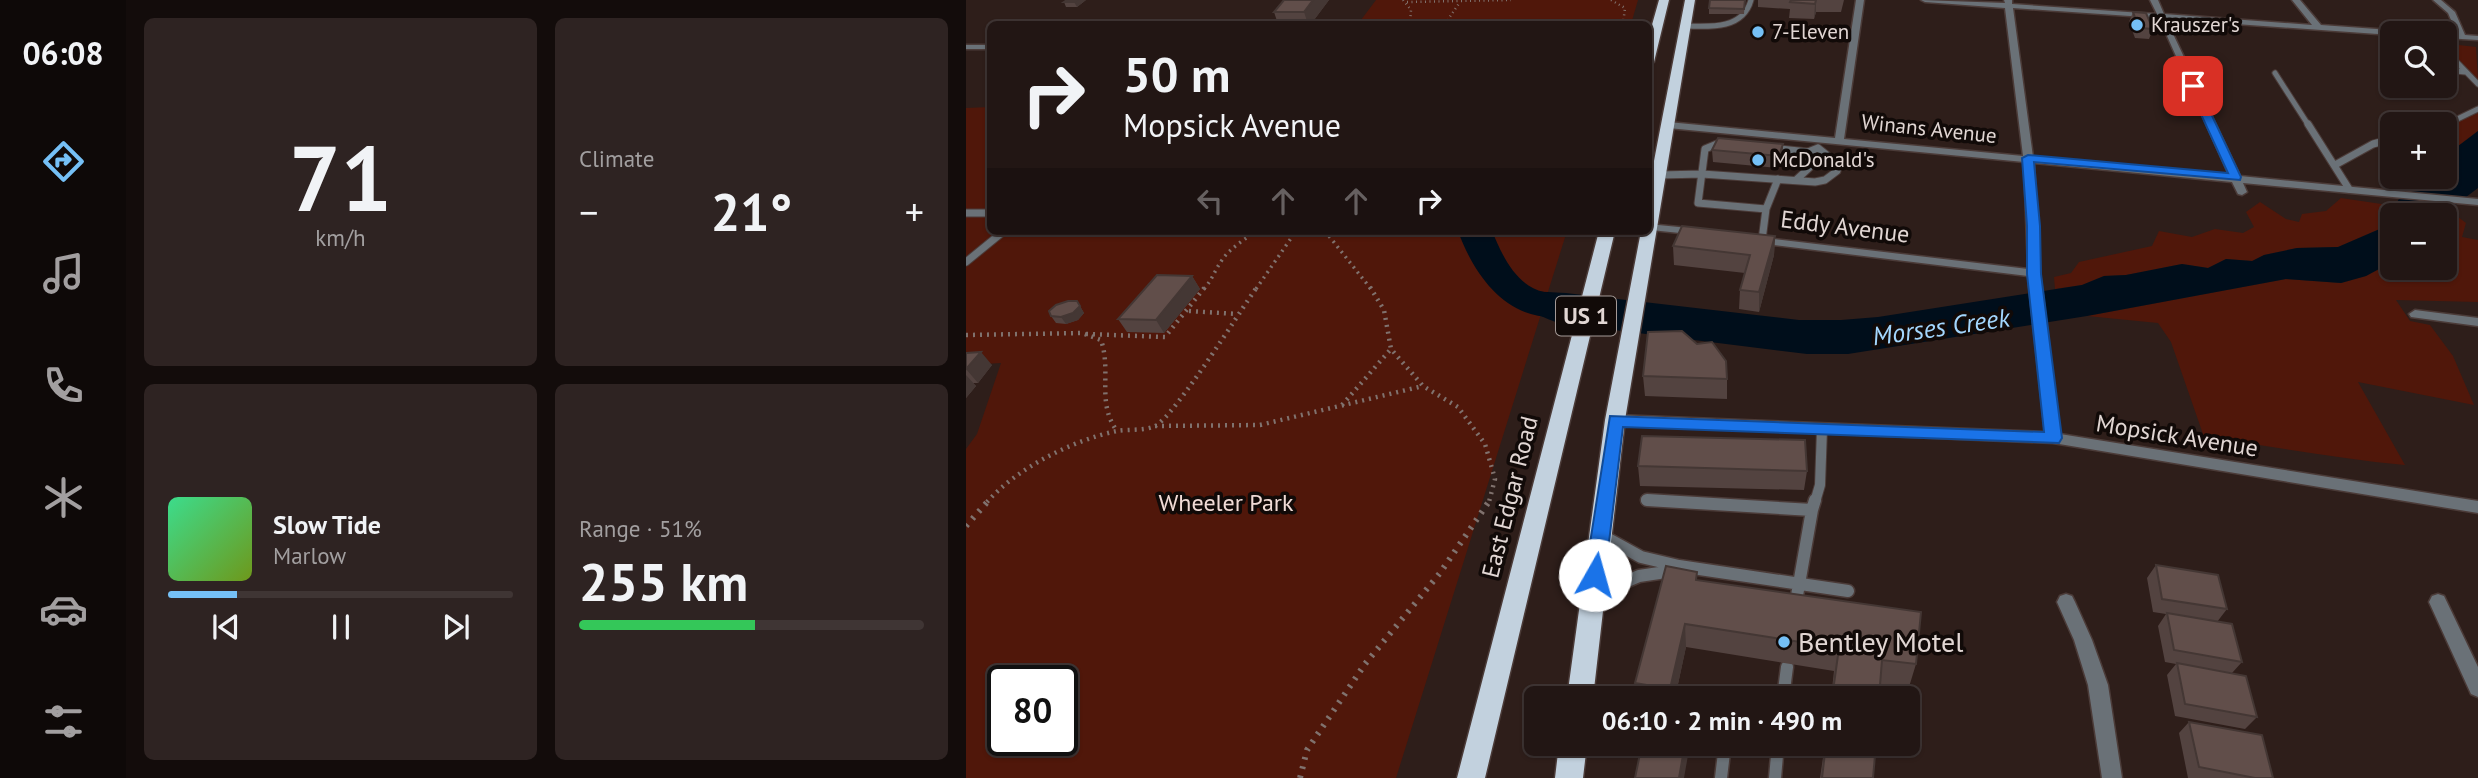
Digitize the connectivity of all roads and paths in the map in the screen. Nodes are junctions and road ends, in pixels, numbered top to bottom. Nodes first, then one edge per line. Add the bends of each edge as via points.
1 (1511, 0) edge
2 (1611, 0) edge
3 (1664, 0) edge
4 (1690, 0) edge
5 (1751, 0) edge
6 (1860, 0) edge
7 (1924, 0) edge
8 (2154, 0) edge
9 (2296, 0) edge
10 (2437, 0) edge
11 (1405, 1) edge
12 (1462, 1) edge
13 (1618, 1) edge
14 (2009, 3) edge
15 (2162, 17) junction
16 (1410, 21) edge
17 (1447, 21) edge
18 (1623, 21) edge
19 (1686, 26) junction
20 (2319, 28) junction
21 (2380, 32) edge
22 (2457, 37) edge
23 (2465, 37) junction
24 (2478, 38) edge
25 (1652, 46) edge
26 (966, 47) edge
27 (987, 47) edge
28 (2457, 63) edge
29 (2457, 71) edge
30 (2465, 72) junction
31 (2276, 73) dead end
32 (2478, 84) edge
33 (2478, 109) edge
34 (2457, 119) edge
35 (1668, 125) junction
36 (1839, 140) junction
37 (2380, 142) edge
38 (1819, 143) junction
39 (1737, 145) edge
40 (1764, 148) edge
41 (1803, 152) junction
42 (2028, 158) junction
43 (2335, 164) junction
44 (1702, 174) junction
45 (1660, 175) junction
46 (2236, 177) junction
47 (1778, 179) junction
48 (1795, 180) junction
49 (2349, 189) junction
50 (2242, 192) dead end
51 (2472, 201) edge
52 (1766, 209) junction
53 (966, 213) edge
54 (978, 213) junction
55 (987, 213) edge
56 (1652, 221) edge
57 (966, 222) edge
58 (1652, 227) edge
59 (1707, 233) edge
60 (999, 235) edge
61 (1250, 235) edge
62 (1293, 235) edge
63 (1328, 235) edge
64 (1605, 235) edge
65 (1649, 235) edge
66 (1748, 239) edge
67 (1762, 240) junction
68 (966, 262) edge
69 (2034, 274) junction
70 (1188, 311) junction
71 (1237, 314) junction
72 (2415, 314) dead end
73 (2478, 321) edge
74 (1082, 333) junction
75 (966, 335) edge
76 (1391, 349) junction
77 (1423, 386) junction
78 (1342, 405) junction
79 (1615, 420) junction
80 (1155, 426) junction
81 (1822, 429) junction
82 (1117, 431) junction
83 (2053, 438) junction
84 (1646, 499) dead end
85 (2478, 507) edge
86 (1812, 510) junction
87 (966, 526) edge
88 (1601, 535) junction
89 (1679, 566) junction
90 (1800, 584) junction
91 (1848, 591) dead end
92 (1592, 596) junction
93 (2066, 602) dead end
94 (2438, 602) dead end
95 (1792, 620) edge
96 (1787, 667) dead end
97 (1581, 686) edge
98 (1785, 686) edge
99 (2478, 688) edge
100 (1572, 756) edge
101 (1724, 756) edge
102 (1777, 756) edge
103 (1300, 778) edge
104 (1471, 778) edge
105 (1569, 778) edge
106 (1721, 778) edge
107 (1774, 778) edge
108 (2112, 778) edge

1 - 12 path
2 - 13 path
3 - 25 highway
4 - 19 highway, US 1
5 - 19 lane via 1750,11 1742,18 1714,26
6 - 36 street
7 - 14 street
8 - 15 street
9 - 20 street
10 - 23 street via 2451,12
11 - 12 path
11 - 16 path via 1411,10
12 - 17 path
13 - 18 path via 1625,8
14 - 15 street
14 - 42 street
15 - 20 street
15 - 46 street
19 - 35 highway, US 1
20 - 21 street
22 - 23 street
23 - 24 street
26 - 27 street
28 - 30 lane
29 - 30 lane
30 - 32 lane
31 - 43 lane
33 - 34 lane
35 - 38 street, Winans Avenue
35 - 45 highway, US 1
36 - 38 street, Winans Avenue
36 - 42 street, Winans Avenue
37 - 43 lane
38 - 41 lane
38 - 48 lane via 1838,164 1838,171 1825,180
39 - 44 lane via 1707,148
40 - 41 lane
41 - 48 lane via 1809,168
42 - 46 street, Winans Avenue
42 - 69 street
43 - 49 lane
44 - 45 lane
44 - 47 lane
44 - 52 lane via 1698,203
45 - 56 highway, US 1
46 - 49 street, Winans Avenue
46 - 50 street
47 - 48 lane
47 - 52 lane
49 - 51 street, Winans Avenue
52 - 67 lane
53 - 54 lane
54 - 55 lane
54 - 57 lane
58 - 59 street
60 - 68 lane
61 - 70 path via 1221,261
62 - 71 path
63 - 76 path via 1384,310
64 - 104 highway, East Edgar Road / US 1
65 - 79 highway, US 1
66 - 67 street, Eddy Avenue
67 - 69 street, Eddy Avenue
69 - 83 street
70 - 71 path
70 - 74 path via 1165,337
71 - 80 path via 1174,407
72 - 73 street
74 - 75 path
74 - 82 path via 1101,340 1108,362 1102,398 1107,418
76 - 77 path
76 - 78 path
77 - 78 path
77 - 103 path via 1458,407 1485,444 1495,480 1488,506 1365,664 1307,750
78 - 80 path via 1261,425
79 - 81 street, Mopsick Avenue
79 - 88 highway, US 1
80 - 82 path
81 - 83 street, Mopsick Avenue
81 - 86 lane via 1820,485
82 - 87 path via 1071,444 1000,487
83 - 85 street, Mopsick Avenue
84 - 86 lane
86 - 90 lane
88 - 89 lane via 1641,557
88 - 92 highway, US 1
89 - 90 lane
89 - 92 lane via 1639,576
90 - 91 lane
90 - 95 lane
92 - 97 highway, US 1
93 - 108 street via 2098,685
94 - 99 street
96 - 98 lane
100 - 105 highway
101 - 106 lane
102 - 107 lane

